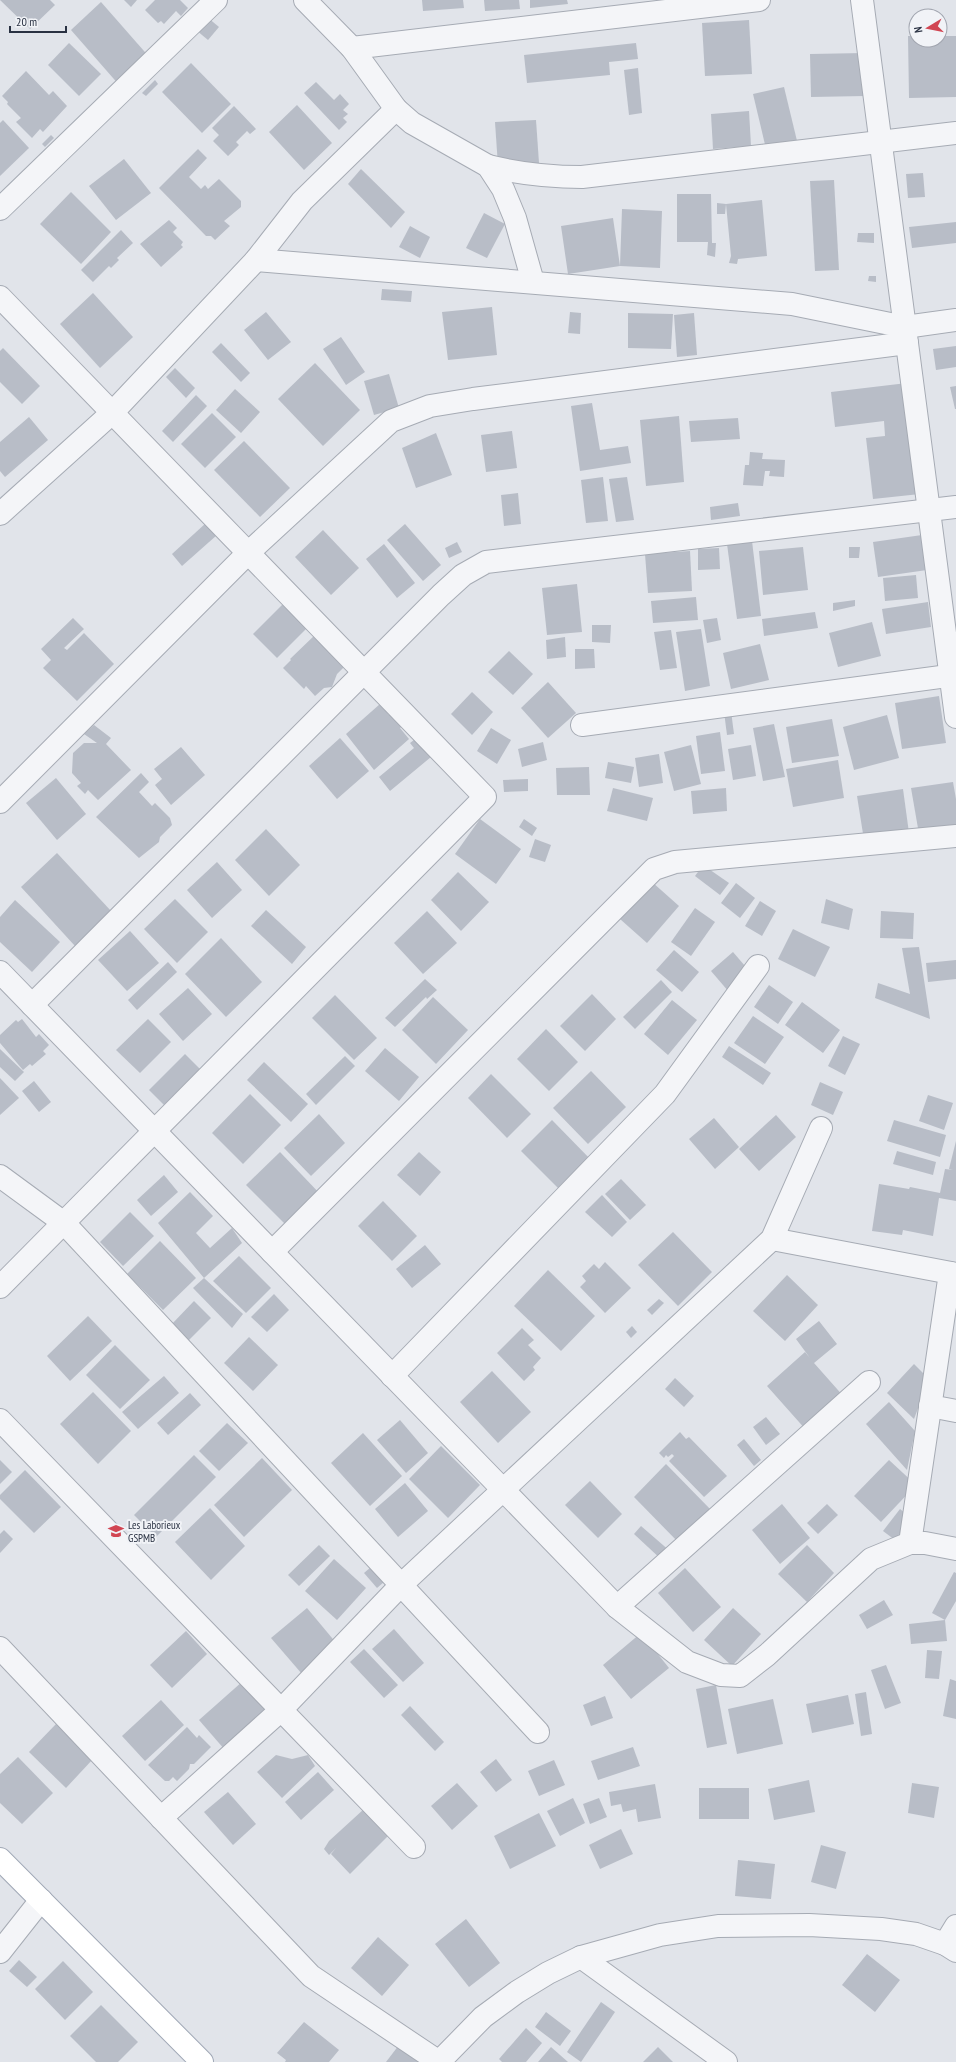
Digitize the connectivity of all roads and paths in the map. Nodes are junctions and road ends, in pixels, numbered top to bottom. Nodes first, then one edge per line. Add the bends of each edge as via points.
1 (216, 0) edge
2 (305, 0) edge
3 (760, 0) edge
4 (862, 0) edge
5 (352, 48) junction
6 (396, 109) junction
7 (956, 133) edge
8 (880, 142) junction
9 (488, 166) junction
10 (0, 209) edge
11 (256, 260) junction
12 (533, 282) junction
13 (0, 297) edge
14 (956, 320) edge
15 (906, 335) junction
16 (112, 413) junction
17 (956, 507) edge
18 (929, 511) junction
19 (0, 514) edge
20 (248, 554) junction
21 (364, 672) junction
22 (953, 675) edge
23 (956, 716) edge
24 (582, 725) dead end
25 (0, 802) edge
26 (956, 836) edge
27 (758, 966) dead end
28 (0, 972) edge
29 (32, 1005) junction
30 (821, 1128) dead end
31 (155, 1131) junction
32 (0, 1176) edge
33 (64, 1223) junction
34 (772, 1239) junction
35 (272, 1252) junction
36 (953, 1274) edge
37 (0, 1287) edge
38 (392, 1376) junction
39 (869, 1382) dead end
40 (930, 1406) junction
41 (956, 1411) edge
42 (0, 1420) edge
43 (503, 1490) junction
44 (910, 1543) junction
45 (956, 1549) edge
46 (401, 1585) junction
47 (617, 1607) junction
48 (0, 1648) edge
49 (280, 1710) junction
50 (538, 1732) dead end
51 (161, 1818) junction
52 (414, 1847) dead end
53 (0, 1859) edge
54 (41, 1900) junction
55 (956, 1926) edge
56 (950, 1948) edge
57 (0, 1952) edge
58 (581, 1957) junction
59 (202, 2062) edge
60 (439, 2062) edge
61 (726, 2062) edge

1 - 10 street
2 - 5 street
3 - 5 street
4 - 8 street
5 - 6 street
6 - 9 street via 412,123
6 - 11 street via 302,201
7 - 8 street
8 - 9 street via 582,177 517,174
8 - 15 street
9 - 12 street via 504,189
11 - 12 street
11 - 16 street
12 - 15 street via 792,304
13 - 16 street
14 - 15 street
15 - 18 street
15 - 20 street via 430,406 392,421
16 - 19 street
16 - 20 street
17 - 18 street
18 - 21 street via 486,562 463,575
18 - 22 street
20 - 21 street
20 - 25 street
21 - 29 street
21 - 31 street via 485,797
22 - 23 street
22 - 24 street
26 - 35 street via 675,862 654,869
27 - 38 street via 665,1094
28 - 29 street
29 - 31 street
30 - 34 street
31 - 33 street
31 - 35 street
32 - 33 street
33 - 37 street
33 - 46 street
34 - 36 street
34 - 43 street
35 - 38 street
36 - 40 street
38 - 43 street
39 - 47 street
40 - 41 street
40 - 44 street
42 - 49 street
43 - 46 street
43 - 47 street
44 - 45 street
44 - 47 street via 871,1560 767,1656 740,1676 721,1675 687,1662
46 - 49 street
46 - 50 street
48 - 51 street
49 - 51 street
49 - 52 street
51 - 60 street via 310,1976
53 - 54 main road
54 - 57 street
54 - 59 main road
55 - 56 street
56 - 58 street via 916,1934 881,1929 718,1926 660,1935
58 - 60 street via 517,1992 489,2012
58 - 61 street

